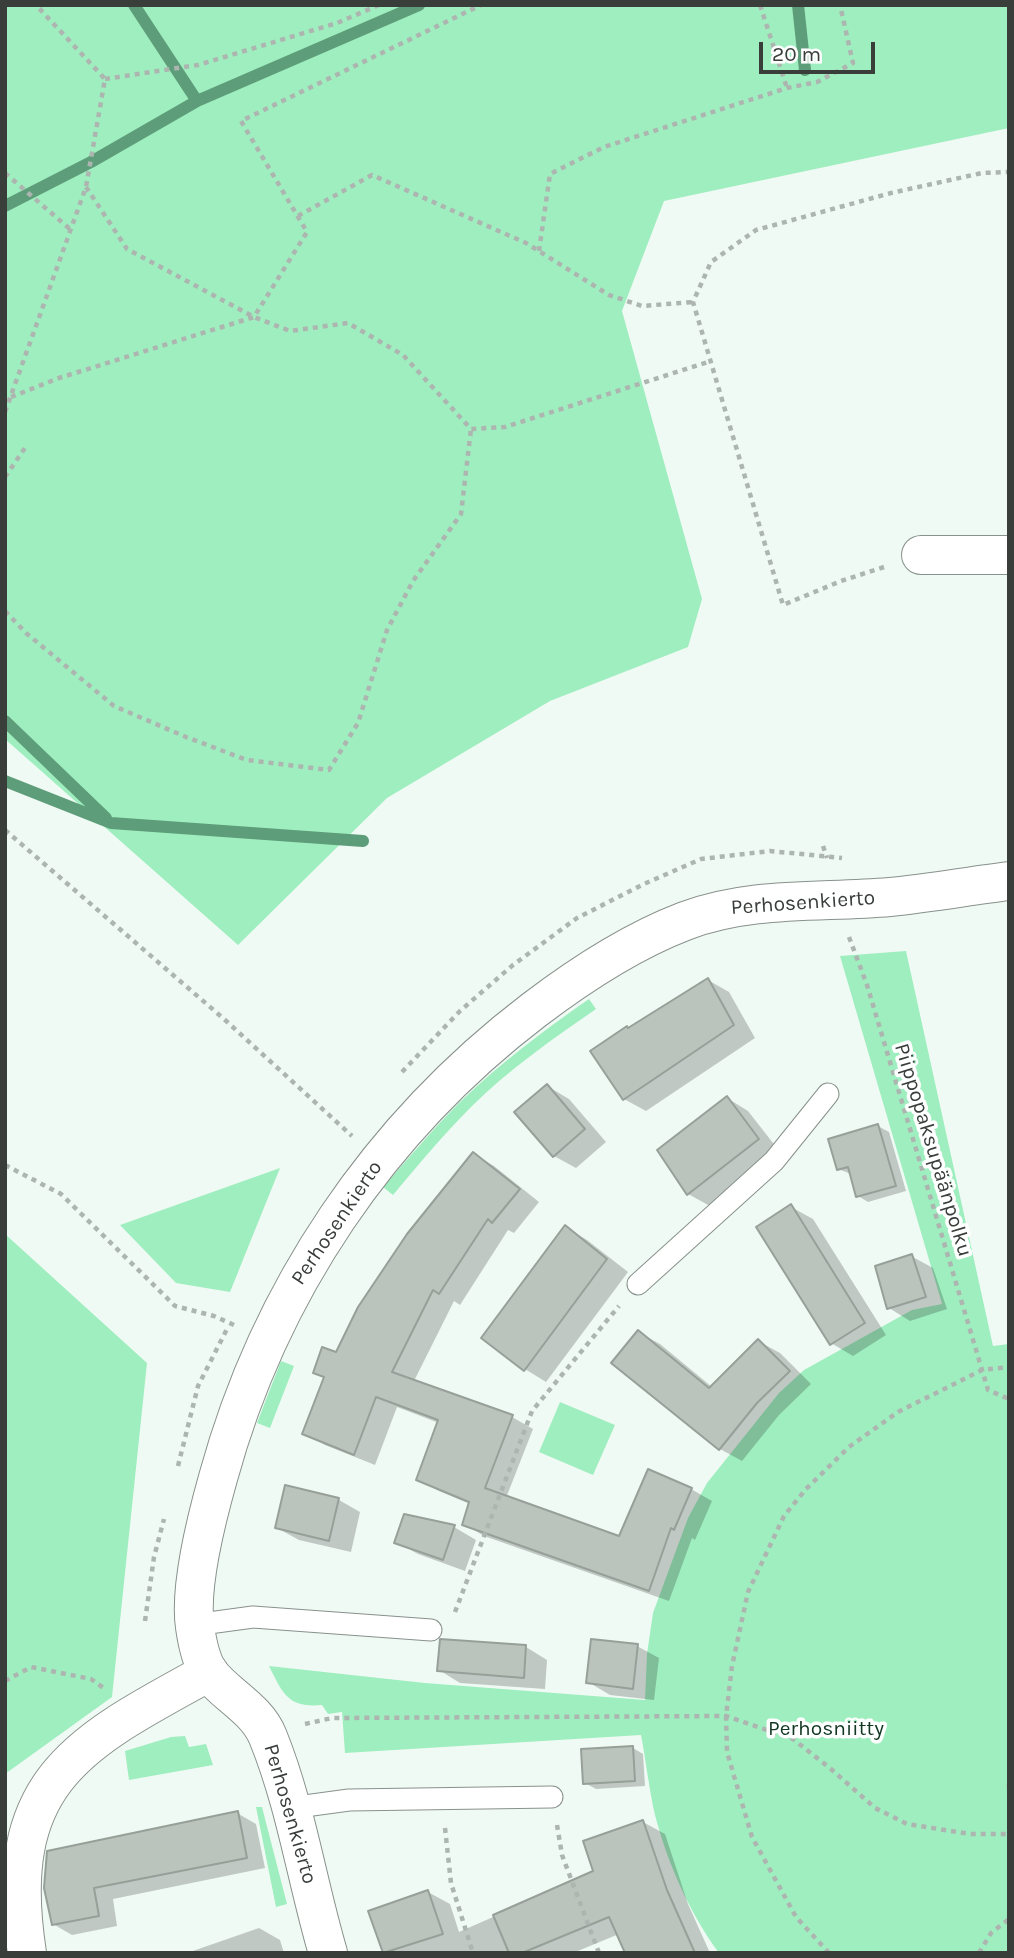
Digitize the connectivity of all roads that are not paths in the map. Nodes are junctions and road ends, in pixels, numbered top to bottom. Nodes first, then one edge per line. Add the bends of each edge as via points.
1 (921, 555) road end
2 (1009, 555) edge
3 (1009, 881) edge
4 (828, 1094) dead end
5 (638, 1284) road end
6 (194, 1625) junction
7 (431, 1630) road end
8 (209, 1672) junction
9 (552, 1797) road end
10 (290, 1808) junction
11 (27, 1953) edge
12 (328, 1953) edge

1 - 2 street
3 - 6 street, Perhosenkierto via 889,897 762,903 714,911 644,940 577,978 469,1064 378,1161 315,1251 266,1341 234,1421 209,1511 195,1589
4 - 5 lane via 774,1161
6 - 7 lane via 253,1617
6 - 8 street, Perhosenkierto
8 - 10 street, Perhosenkierto via 266,1732
8 - 11 street via 79,1748 44,1779 24,1811 12,1854 13,1894
9 - 10 lane via 349,1800
10 - 12 street, Perhosenkierto

